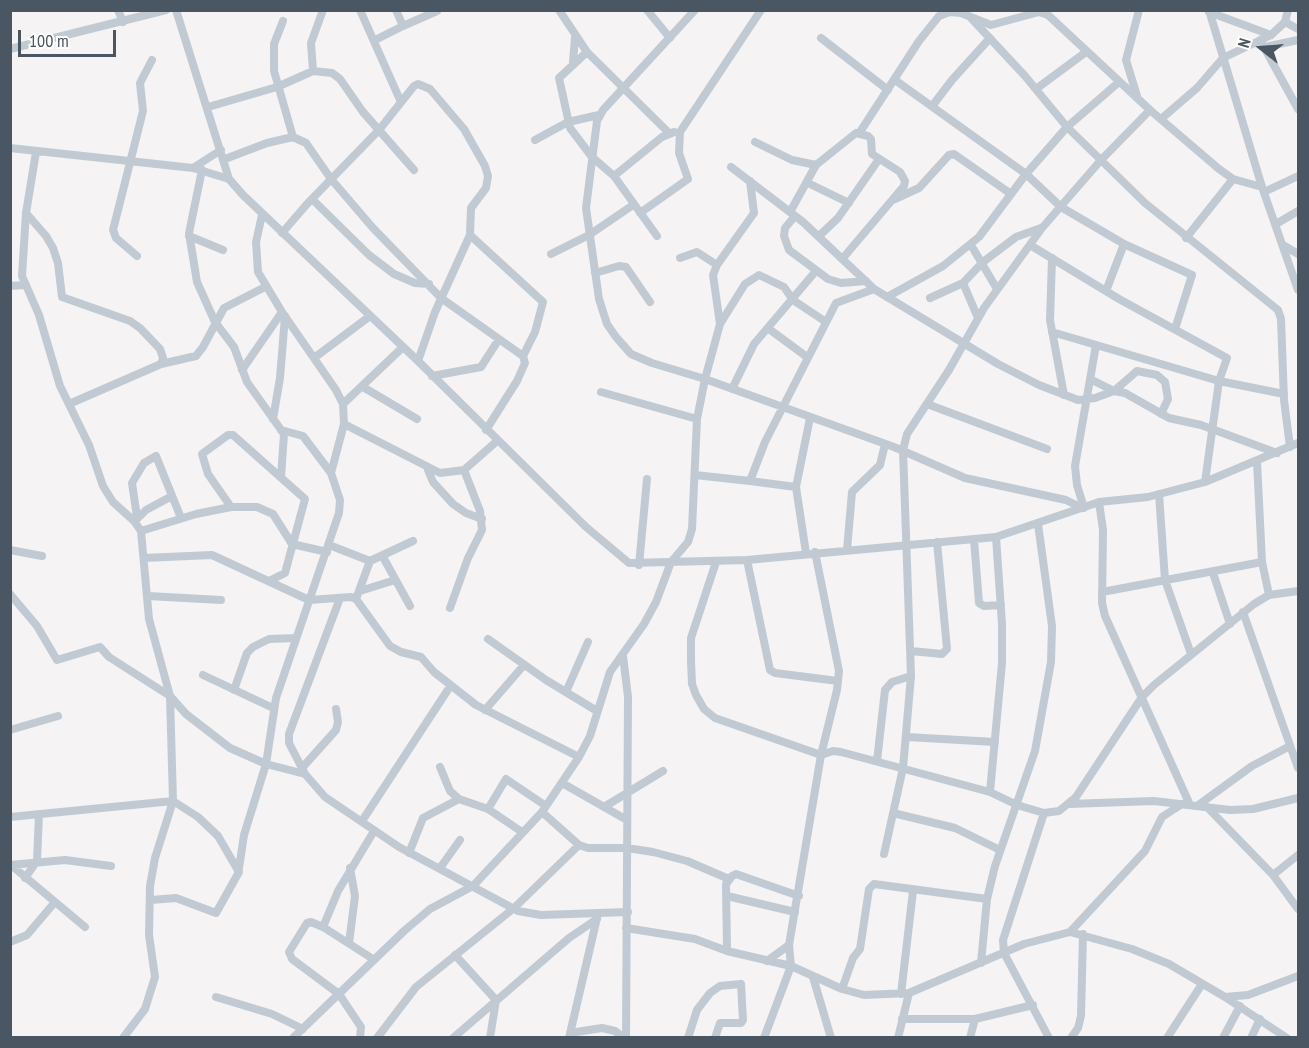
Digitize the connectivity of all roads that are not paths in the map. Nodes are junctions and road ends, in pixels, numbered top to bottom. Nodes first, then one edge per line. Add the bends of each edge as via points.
1 (118, 10) edge
2 (166, 10) edge
3 (176, 10) edge
4 (323, 10) edge
5 (360, 10) edge
6 (396, 10) edge
7 (559, 10) edge
8 (647, 10) edge
9 (762, 10) edge
10 (1139, 10) edge
11 (1288, 10) edge
12 (437, 11) edge
13 (693, 11) edge
14 (1209, 11) edge
15 (1050, 13) edge
16 (970, 18) junction
17 (283, 21) dead end
18 (123, 22) junction
19 (1285, 22) junction
20 (403, 26) junction
21 (1299, 29) edge
22 (1271, 34) junction
23 (575, 37) junction
24 (670, 38) junction
25 (821, 38) dead end
26 (990, 38) junction
27 (375, 40) junction
28 (1299, 40) edge
29 (1263, 44) junction
30 (10, 49) edge
31 (586, 51) junction
32 (1086, 52) junction
33 (1224, 58) junction
34 (152, 60) dead end
35 (573, 62) junction
36 (314, 71) junction
37 (895, 80) junction
38 (1119, 82) junction
39 (277, 87) junction
40 (625, 88) junction
41 (1036, 89) junction
42 (888, 90) junction
43 (1137, 99) junction
44 (400, 100) junction
45 (933, 105) junction
46 (208, 107) junction
47 (1299, 109) edge
48 (1150, 110) junction
49 (599, 115) junction
50 (1161, 119) junction
51 (568, 122) junction
52 (1067, 127) junction
53 (379, 130) junction
54 (680, 132) junction
55 (860, 132) junction
56 (669, 134) junction
57 (293, 137) junction
58 (535, 140) dead end
59 (755, 142) dead end
60 (10, 148) edge
61 (36, 152) junction
62 (223, 154) junction
63 (592, 157) junction
64 (879, 159) junction
65 (132, 160) junction
66 (1101, 160) junction
67 (816, 165) junction
68 (731, 167) dead end
69 (197, 169) junction
70 (414, 170) dead end
71 (1026, 174) junction
72 (614, 176) junction
73 (1299, 176) edge
74 (229, 179) junction
75 (331, 179) junction
76 (1233, 179) junction
77 (750, 182) junction
78 (808, 183) junction
79 (1263, 190) junction
80 (1011, 194) junction
81 (312, 199) junction
82 (892, 201) junction
83 (849, 203) junction
84 (633, 205) junction
85 (1061, 207) junction
86 (1299, 211) edge
87 (26, 213) junction
88 (640, 213) junction
89 (792, 214) junction
90 (262, 215) junction
91 (1276, 224) junction
92 (1042, 228) junction
93 (282, 233) junction
94 (470, 235) junction
95 (589, 235) junction
96 (189, 236) junction
97 (657, 236) dead end
98 (819, 236) junction
99 (1186, 238) junction
100 (971, 244) junction
101 (1124, 244) junction
102 (1030, 245) junction
103 (1283, 245) junction
104 (223, 250) dead end
105 (551, 254) dead end
106 (1299, 254) edge
107 (137, 256) dead end
108 (680, 258) dead end
109 (843, 258) junction
110 (1052, 258) junction
111 (982, 262) junction
112 (717, 265) junction
113 (815, 272) junction
114 (595, 273) junction
115 (866, 281) junction
116 (963, 283) junction
117 (429, 284) junction
118 (25, 285) junction
119 (10, 286) edge
120 (265, 287) junction
121 (874, 289) junction
122 (997, 289) junction
123 (1299, 290) edge
124 (1106, 291) junction
125 (887, 297) junction
126 (441, 298) junction
127 (930, 298) dead end
128 (793, 300) junction
129 (650, 302) dead end
130 (284, 314) junction
131 (370, 316) junction
132 (978, 318) junction
133 (215, 322) junction
134 (826, 322) junction
135 (720, 324) junction
136 (769, 329) junction
137 (1175, 329) junction
138 (1052, 332) junction
139 (500, 339) junction
140 (964, 342) junction
141 (1096, 345) junction
142 (403, 347) junction
143 (523, 356) junction
144 (807, 357) junction
145 (314, 358) junction
146 (418, 361) junction
147 (161, 364) junction
148 (1057, 368) junction
149 (242, 370) junction
150 (432, 375) junction
151 (705, 379) junction
152 (1090, 379) junction
153 (1219, 381) junction
154 (363, 387) junction
155 (1049, 388) junction
156 (732, 389) junction
157 (1114, 391) junction
158 (601, 392) dead end
159 (1064, 394) junction
160 (1284, 394) junction
161 (1088, 400) junction
162 (69, 404) junction
163 (343, 404) junction
164 (927, 404) junction
165 (783, 409) junction
166 (1161, 414) junction
167 (810, 418) junction
168 (273, 419) junction
169 (417, 419) dead end
170 (697, 419) junction
171 (344, 424) junction
172 (281, 430) junction
173 (486, 430) junction
174 (1210, 430) junction
175 (497, 441) junction
176 (885, 444) junction
177 (1294, 445) edge
178 (1047, 449) dead end
179 (903, 450) junction
180 (1277, 453) junction
181 (1257, 462) junction
182 (428, 470) junction
183 (464, 470) junction
184 (331, 474) junction
185 (695, 476) junction
186 (281, 477) junction
187 (648, 479) dead end
188 (750, 481) junction
189 (1205, 482) junction
190 (796, 487) junction
191 (1078, 490) junction
192 (1159, 494) junction
193 (172, 496) junction
194 (1066, 500) junction
195 (1100, 502) junction
196 (231, 507) junction
197 (1083, 508) junction
198 (181, 518) junction
199 (136, 519) junction
200 (482, 519) junction
201 (1038, 524) junction
202 (141, 531) junction
203 (996, 537) junction
204 (974, 540) junction
205 (413, 541) dead end
206 (937, 542) junction
207 (292, 544) junction
208 (906, 545) junction
209 (328, 549) junction
210 (847, 549) junction
211 (10, 550) edge
212 (810, 553) junction
213 (42, 556) dead end
214 (383, 557) junction
215 (144, 558) junction
216 (747, 560) junction
217 (370, 561) junction
218 (671, 562) junction
219 (716, 562) junction
220 (1262, 562) junction
221 (639, 564) junction
222 (1213, 573) junction
223 (269, 580) junction
224 (395, 580) junction
225 (1165, 580) junction
226 (1299, 591) edge
227 (1102, 592) junction
228 (10, 594) edge
229 (358, 595) junction
230 (1269, 595) junction
231 (148, 597) junction
232 (340, 598) junction
233 (221, 600) dead end
234 (309, 600) junction
235 (1001, 605) junction
236 (410, 606) dead end
237 (450, 608) dead end
238 (1243, 612) junction
239 (1230, 624) junction
240 (296, 638) junction
241 (488, 639) dead end
242 (588, 642) dead end
243 (911, 651) junction
244 (1191, 654) junction
245 (623, 656) junction
246 (524, 665) junction
247 (203, 675) dead end
248 (911, 676) junction
249 (838, 681) junction
250 (451, 685) junction
251 (234, 690) junction
252 (566, 692) junction
253 (170, 696) junction
254 (1142, 697) junction
255 (273, 708) junction
256 (336, 709) dead end
257 (485, 710) junction
258 (597, 711) junction
259 (58, 716) dead end
260 (10, 730) edge
261 (907, 738) junction
262 (995, 742) junction
263 (1290, 746) junction
264 (821, 755) junction
265 (579, 757) junction
266 (877, 761) junction
267 (266, 764) junction
268 (440, 767) dead end
269 (903, 768) junction
270 (1299, 768) edge
271 (303, 771) junction
272 (663, 771) dead end
273 (562, 783) junction
274 (990, 792) junction
275 (626, 794) junction
276 (1299, 798) edge
277 (459, 800) junction
278 (173, 801) junction
279 (1069, 804) junction
280 (1017, 805) junction
281 (1190, 805) junction
282 (604, 807) junction
283 (1207, 807) junction
284 (488, 809) junction
285 (544, 809) junction
286 (893, 813) junction
287 (1044, 813) junction
288 (39, 814) junction
289 (10, 817) edge
290 (627, 820) junction
291 (362, 821) junction
292 (374, 831) junction
293 (522, 832) junction
294 (460, 840) dead end
295 (579, 845) junction
296 (627, 848) junction
297 (1000, 850) junction
298 (409, 853) junction
299 (884, 854) dead end
300 (1299, 855) edge
301 (37, 861) junction
302 (11, 865) edge
303 (111, 866) dead end
304 (239, 868) junction
305 (350, 868) junction
306 (440, 868) junction
307 (1273, 875) junction
308 (25, 878) junction
309 (729, 879) junction
310 (473, 886) junction
311 (913, 891) junction
312 (726, 896) junction
313 (799, 896) junction
314 (987, 899) junction
315 (150, 900) junction
316 (55, 902) junction
317 (514, 908) junction
318 (1299, 909) edge
319 (627, 912) junction
320 (795, 912) junction
321 (598, 915) junction
322 (85, 927) dead end
323 (323, 927) junction
324 (626, 928) junction
325 (1070, 932) junction
326 (1083, 934) junction
327 (10, 942) edge
328 (349, 943) junction
329 (789, 945) junction
330 (727, 951) junction
331 (1004, 953) junction
332 (455, 955) junction
333 (373, 959) junction
334 (767, 961) junction
335 (981, 963) junction
336 (791, 966) junction
337 (1299, 976) edge
338 (813, 977) junction
339 (1202, 984) junction
340 (842, 989) junction
341 (905, 993) junction
342 (339, 994) junction
343 (216, 997) dead end
344 (1225, 997) junction
345 (496, 1000) junction
346 (1033, 1005) junction
347 (1240, 1006) junction
348 (902, 1019) junction
349 (975, 1019) junction
350 (1260, 1019) junction
351 (303, 1029) junction
352 (569, 1035) edge
353 (378, 1037) edge
354 (123, 1038) edge
355 (293, 1038) edge
356 (360, 1038) edge
357 (453, 1038) edge
358 (490, 1038) edge
359 (625, 1038) edge
360 (688, 1038) edge
361 (716, 1038) edge
362 (764, 1038) edge
363 (831, 1038) edge
364 (898, 1038) edge
365 (970, 1038) edge
366 (1049, 1038) edge
367 (1071, 1038) edge
368 (1167, 1038) edge
369 (1223, 1038) edge
370 (1251, 1038) edge
371 (1287, 1038) edge

1 - 18 street
2 - 18 street
3 - 46 street
4 - 36 street via 311,43
5 - 27 street
6 - 20 street
7 - 23 street
8 - 24 street
9 - 54 street
10 - 43 street via 1126,60
11 - 19 street
12 - 20 street
13 - 24 street
14 - 22 street
14 - 33 street
15 - 16 street via 1034,12 991,25
15 - 32 street
16 - 26 street
16 - 37 street via 950,12 939,16
17 - 39 street via 274,44
18 - 30 street
19 - 21 street
19 - 22 street
20 - 27 street
22 - 29 street
23 - 31 street
23 - 35 street
24 - 40 street
25 - 42 street
26 - 41 street
26 - 45 street
27 - 44 street
28 - 29 street
29 - 33 street
29 - 47 street
31 - 35 street
31 - 40 street
32 - 38 street
32 - 41 street
33 - 50 street
33 - 79 street
34 - 65 street via 140,82 144,111
35 - 51 street via 559,78
36 - 39 street
36 - 53 street via 332,73 340,79
37 - 42 street
37 - 45 street
38 - 43 street
38 - 52 street
39 - 46 street
39 - 57 street
40 - 49 street
40 - 56 street
41 - 52 street
42 - 55 street
43 - 48 street
44 - 53 street
44 - 94 street via 418,84 430,88 458,120 485,165 486,188 471,208
45 - 71 street
46 - 62 street
48 - 50 street
48 - 66 street
49 - 51 street
49 - 63 street
50 - 76 street
51 - 58 street
51 - 63 street
52 - 66 street
52 - 71 street
53 - 70 street
53 - 75 street
54 - 56 street
54 - 88 street via 679,153 688,180
55 - 64 street via 871,140 872,154
55 - 67 street
56 - 72 street
57 - 62 street
57 - 75 street via 306,142
59 - 67 street via 792,160
60 - 61 street
61 - 65 street
61 - 87 street
62 - 69 street
62 - 74 street
63 - 72 street
63 - 95 street via 586,208
64 - 82 street via 900,172 905,181
64 - 83 street
65 - 69 street
65 - 107 street via 113,230 116,238
66 - 85 street
66 - 99 street
67 - 78 street
68 - 77 street
69 - 74 street
69 - 96 street
71 - 80 street
71 - 85 street
72 - 84 street
73 - 79 street
74 - 90 street
75 - 81 street
75 - 117 street
76 - 79 street
76 - 99 street
77 - 89 street
77 - 112 street via 754,213
78 - 83 street
78 - 89 street
79 - 91 street
80 - 82 street via 949,154 919,188
80 - 100 street via 992,223
81 - 93 street
81 - 117 street via 394,274
82 - 109 street
83 - 98 street
84 - 88 street
84 - 95 street
85 - 92 street
85 - 101 street
86 - 91 street
87 - 118 street via 22,269
87 - 147 street via 53,248 62,297 130,321 160,349
88 - 97 street
89 - 98 street
89 - 113 street via 785,228 785,243
90 - 93 street
90 - 120 street via 255,255
91 - 103 street
92 - 102 street
92 - 111 street via 1016,237
93 - 131 street
94 - 126 street
94 - 143 street via 542,298 543,309
95 - 105 street
95 - 114 street
96 - 104 street
96 - 133 street via 197,282
98 - 109 street
99 - 160 street via 1278,310
100 - 111 street
100 - 125 street via 943,266
101 - 124 street
101 - 137 street via 1192,275
102 - 110 street
102 - 122 street
103 - 106 street
103 - 123 street
108 - 112 street via 697,252
109 - 115 street
110 - 124 street
110 - 138 street
111 - 116 street
111 - 122 street
112 - 135 street via 712,281
113 - 115 street via 834,282
113 - 128 street
114 - 129 street via 626,267
114 - 151 street via 607,324 631,354
115 - 121 street
116 - 127 street
116 - 132 street
117 - 126 street
118 - 119 street
118 - 162 street
120 - 130 street
120 - 133 street via 224,308
121 - 125 street
121 - 134 street via 843,298
122 - 132 street
124 - 137 street
125 - 140 street
126 - 139 street
126 - 146 street
128 - 134 street
128 - 135 street via 784,287 755,276 745,284
128 - 136 street
130 - 145 street
130 - 149 street
130 - 168 street
131 - 142 street
131 - 145 street
132 - 140 street
133 - 147 street via 196,356
133 - 149 street via 234,347
134 - 144 street
135 - 151 street
136 - 144 street
136 - 156 street via 754,344
137 - 153 street via 1225,356
138 - 141 street
138 - 148 street
139 - 143 street
139 - 150 street via 481,367
140 - 155 street via 998,364
140 - 164 street
141 - 152 street
141 - 153 street
142 - 146 street
142 - 154 street
143 - 173 street via 525,363 517,381
144 - 165 street
145 - 163 street
146 - 150 street
147 - 162 street
148 - 155 street
148 - 159 street
149 - 168 street
150 - 173 street
151 - 156 street
151 - 170 street
152 - 157 street
152 - 161 street
153 - 160 street
153 - 174 street
154 - 163 street
154 - 169 street
155 - 159 street
156 - 165 street
157 - 161 street
157 - 166 street
157 - 166 street via 1137,371 1157,375 1165,382 1168,399
158 - 170 street
159 - 161 street
160 - 177 street
161 - 191 street via 1075,466
162 - 199 street via 107,493
163 - 171 street
164 - 178 street
164 - 179 street via 907,434
165 - 167 street
165 - 188 street
166 - 174 street
167 - 176 street
167 - 190 street
168 - 172 street
170 - 185 street
171 - 182 street
171 - 184 street
172 - 184 street via 303,436
172 - 186 street via 285,440
173 - 175 street
174 - 180 street
174 - 189 street
175 - 183 street
175 - 221 street via 620,558
176 - 179 street
176 - 210 street via 880,465 852,492
177 - 180 street
179 - 194 street via 988,486
179 - 208 street
180 - 181 street
181 - 189 street
181 - 220 street
182 - 183 street
182 - 200 street via 433,482 453,504
183 - 200 street
184 - 209 street via 340,500
185 - 188 street
185 - 218 street via 692,529 688,542
186 - 196 street via 233,435 223,436 203,451 202,457 208,474
186 - 207 street via 305,499
187 - 221 street
188 - 190 street
189 - 192 street
190 - 212 street
191 - 194 street
191 - 197 street
192 - 195 street
192 - 225 street
193 - 198 street
193 - 199 street
193 - 199 street via 159,458 152,457 132,483
194 - 197 street
195 - 197 street
195 - 227 street
196 - 198 street
196 - 207 street via 257,507 273,514
197 - 201 street
198 - 202 street
199 - 202 street
200 - 237 street via 482,530
201 - 203 street
201 - 280 street via 1052,627 1051,662 1035,751
202 - 215 street
203 - 204 street
203 - 235 street
204 - 206 street
204 - 235 street via 979,603
205 - 214 street
206 - 208 street
206 - 243 street via 947,649 942,654
207 - 209 street
207 - 223 street via 285,573
208 - 210 street
208 - 243 street
209 - 217 street
209 - 234 street
210 - 212 street
211 - 213 street
212 - 216 street
212 - 249 street via 838,654
214 - 217 street
214 - 224 street
215 - 223 street via 213,555
215 - 231 street
216 - 219 street
216 - 249 street via 770,670
217 - 229 street
218 - 219 street
218 - 221 street
218 - 245 street via 656,602
219 - 264 street via 691,638 692,684 696,695 715,718
220 - 222 street
220 - 230 street
222 - 225 street
222 - 239 street
223 - 234 street
224 - 229 street
224 - 236 street
225 - 227 street
225 - 244 street
226 - 230 street
227 - 254 street via 1105,615
228 - 253 street via 37,626 57,660 100,647 109,657
229 - 232 street
229 - 250 street via 390,646 421,657
230 - 238 street
231 - 233 street
231 - 253 street via 149,619
232 - 234 street
232 - 271 street via 289,734 289,743
234 - 240 street
235 - 262 street via 1002,663
238 - 239 street
238 - 263 street
239 - 244 street
240 - 251 street via 269,639 253,647 247,653
240 - 255 street
241 - 246 street
242 - 252 street
243 - 248 street
244 - 254 street
245 - 258 street via 603,686
245 - 275 street via 628,697
246 - 252 street
246 - 257 street
247 - 251 street
248 - 261 street
248 - 266 street via 892,681 885,690
249 - 264 street
250 - 257 street
250 - 291 street
251 - 255 street
252 - 258 street
253 - 267 street via 186,714 230,748
253 - 278 street
254 - 279 street
254 - 281 street
255 - 267 street
256 - 271 street via 336,730
257 - 265 street
258 - 265 street
259 - 260 street
261 - 262 street
261 - 269 street
262 - 274 street
263 - 270 street
263 - 281 street
264 - 266 street via 833,751
264 - 313 street
265 - 273 street
266 - 269 street
267 - 271 street
267 - 304 street via 244,835
268 - 277 street via 450,791
269 - 274 street
269 - 286 street
271 - 291 street via 326,797
272 - 275 street
273 - 282 street
273 - 285 street
274 - 280 street
275 - 282 street
275 - 290 street
276 - 283 street via 1253,809
277 - 284 street
277 - 298 street via 423,818
278 - 288 street
278 - 304 street via 218,836
278 - 315 street via 155,858
279 - 281 street via 1129,800
279 - 287 street via 1059,811
280 - 287 street
280 - 297 street
281 - 283 street
281 - 325 street via 1162,817 1145,850
282 - 290 street
283 - 307 street
284 - 285 street via 506,779
284 - 293 street
285 - 293 street
285 - 295 street
286 - 297 street via 956,828
286 - 299 street
287 - 331 street via 1005,929
288 - 289 street
288 - 301 street
290 - 296 street
291 - 292 street
292 - 298 street
292 - 305 street
293 - 310 street
294 - 306 street
295 - 296 street
295 - 317 street
296 - 309 street via 687,861
296 - 319 street
297 - 314 street
298 - 306 street
300 - 307 street
301 - 302 street
301 - 303 street via 82,861
301 - 308 street
302 - 308 street
304 - 315 street via 216,913 176,898
305 - 323 street
305 - 328 street via 355,896
306 - 310 street
307 - 318 street
308 - 316 street
309 - 312 street
309 - 313 street via 736,874
310 - 317 street
310 - 333 street via 430,909
311 - 314 street
311 - 340 street via 872,886 860,949
311 - 341 street
312 - 320 street
312 - 330 street
313 - 320 street
314 - 335 street
315 - 354 street via 149,935 155,976 145,1009
316 - 322 street
316 - 327 street via 27,934
317 - 321 street via 541,915
317 - 332 street
319 - 321 street
319 - 324 street
320 - 329 street
321 - 345 street
321 - 352 street
323 - 328 street
323 - 342 street via 307,923 289,956
324 - 330 street via 670,933
324 - 359 street
325 - 326 street
325 - 331 street via 1040,938
326 - 339 street via 1169,964
326 - 367 street via 1081,1016
328 - 333 street
329 - 334 street
329 - 336 street
330 - 334 street
331 - 335 street
331 - 346 street
332 - 345 street
332 - 353 street via 416,987
333 - 342 street
334 - 336 street
335 - 341 street
336 - 338 street
336 - 362 street
337 - 344 street via 1248,995
338 - 340 street
338 - 363 street
339 - 344 street
339 - 368 street
340 - 341 street via 864,995
341 - 348 street
342 - 351 street
342 - 356 street via 361,1027
343 - 351 street via 272,1014
344 - 347 street
345 - 357 street
345 - 358 street
346 - 349 street
346 - 366 street
347 - 350 street
347 - 369 street
348 - 349 street
348 - 364 street
349 - 365 street
350 - 370 street
350 - 371 street
351 - 355 street
352 - 359 street via 602,1028
360 - 361 street via 696,1011 710,993 720,986 741,984 744,1020 720,1023

